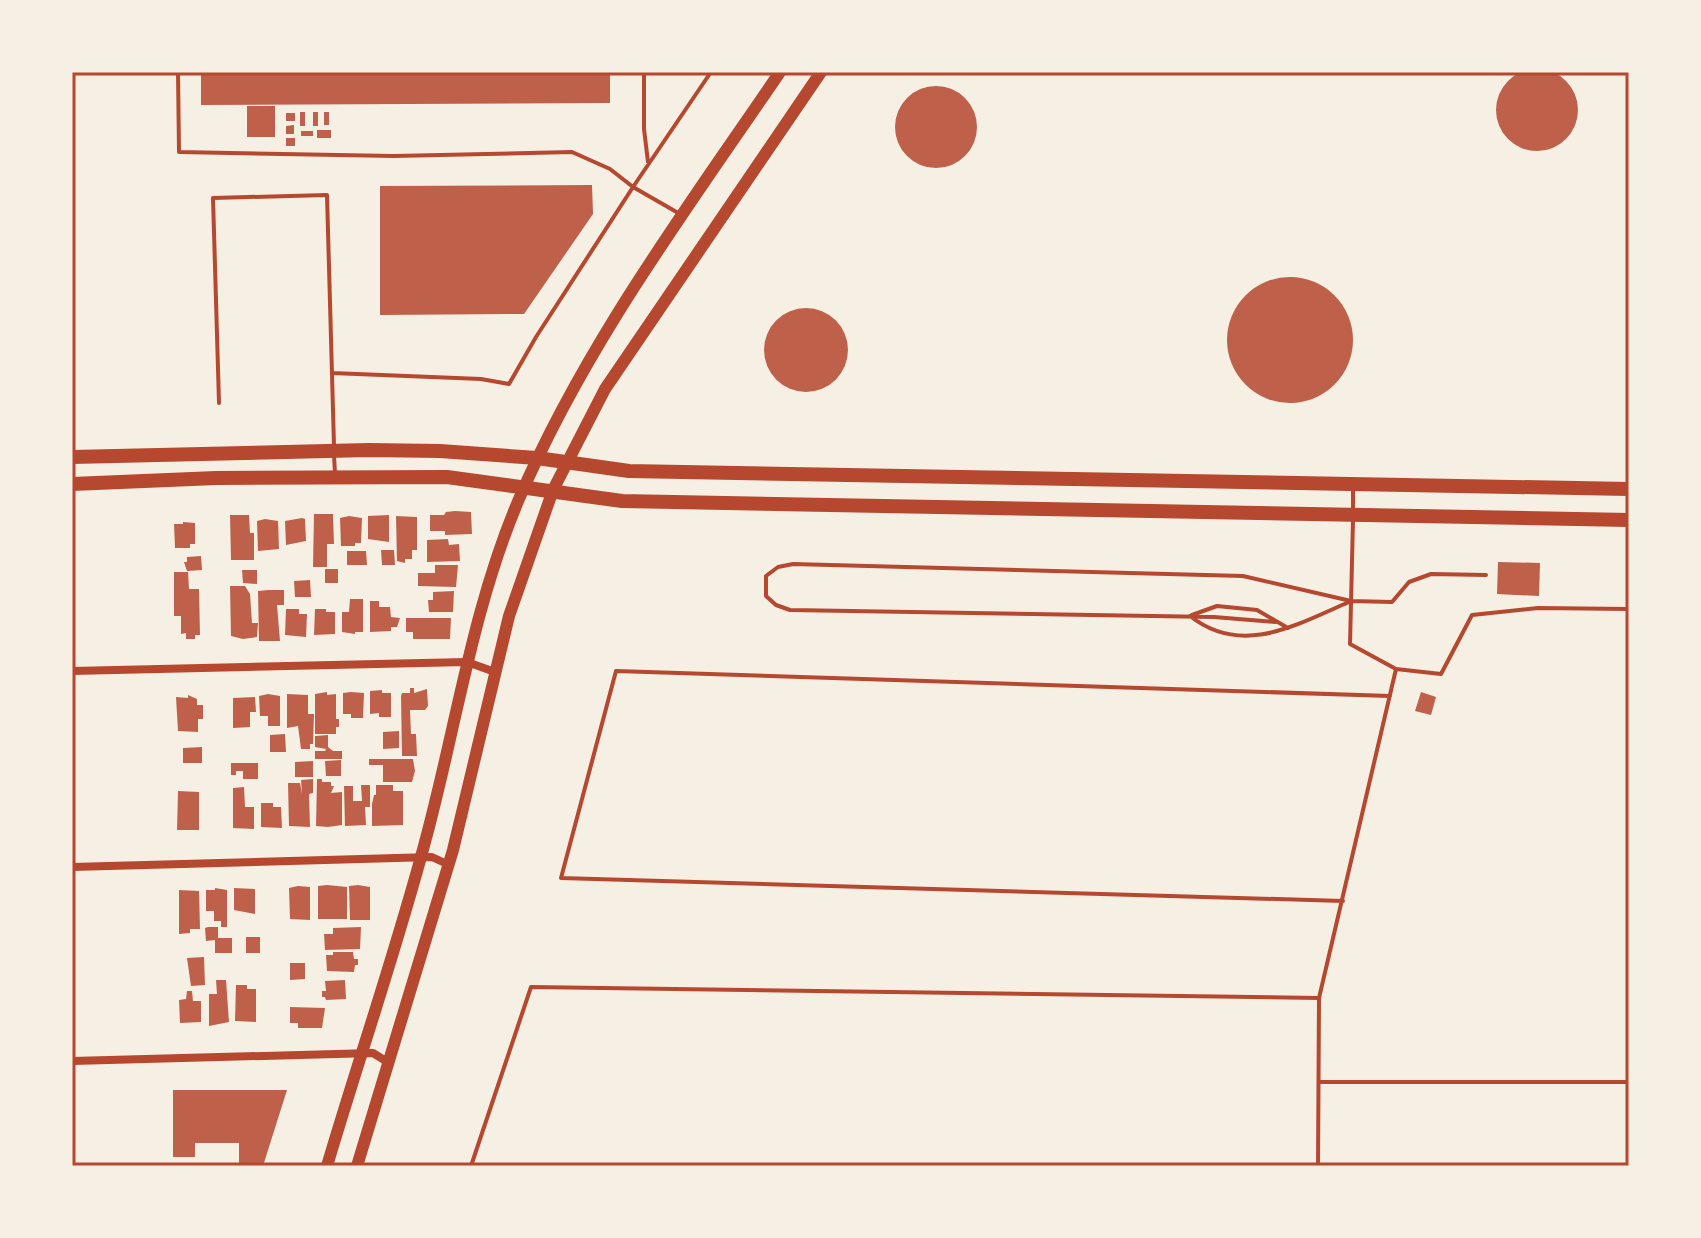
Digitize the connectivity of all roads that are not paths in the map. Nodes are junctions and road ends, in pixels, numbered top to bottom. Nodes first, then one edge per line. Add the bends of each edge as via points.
1 (178, 72) edge
2 (644, 72) edge
3 (711, 72) edge
4 (780, 72) edge
5 (821, 72) edge
6 (648, 164) junction
7 (633, 187) junction
8 (682, 215) junction
9 (332, 373) junction
10 (219, 403) dead end
11 (334, 451) junction
12 (72, 457) edge
13 (537, 458) junction
14 (567, 461) junction
15 (335, 478) junction
16 (72, 484) edge
17 (1354, 485) junction
18 (525, 487) junction
19 (1629, 489) edge
20 (553, 490) junction
21 (1353, 515) junction
22 (1629, 520) edge
23 (1486, 575) dead end
24 (1351, 601) junction
25 (1629, 609) edge
26 (1190, 616) junction
27 (1275, 622) junction
28 (1288, 628) junction
29 (467, 662) junction
30 (1396, 669) junction
31 (72, 671) edge
32 (495, 672) junction
33 (1390, 696) junction
34 (421, 858) junction
35 (447, 864) junction
36 (72, 867) edge
37 (1343, 901) junction
38 (1319, 998) junction
39 (361, 1053) junction
40 (72, 1061) edge
41 (389, 1063) junction
42 (1319, 1082) junction
43 (1629, 1082) edge
44 (327, 1166) edge
45 (357, 1166) edge
46 (471, 1166) edge
47 (1318, 1166) edge

1 - 7 lane via 179,152 572,152 610,169
2 - 6 lane
3 - 6 lane
4 - 8 main road
5 - 14 main road via 605,389
6 - 7 lane
7 - 8 lane
7 - 9 lane via 509,384
8 - 13 main road via 588,362
9 - 10 lane via 327,195 213,198
9 - 11 lane
11 - 12 main road
11 - 13 main road
11 - 15 lane
13 - 14 main road
13 - 18 main road
14 - 17 main road via 629,471
14 - 20 main road
15 - 16 main road
15 - 18 main road via 447,477
17 - 19 main road
17 - 21 lane
18 - 20 main road
18 - 29 main road
20 - 21 main road via 622,501
20 - 32 main road
21 - 22 main road
21 - 24 lane
23 - 24 lane via 1431,574 1409,582 1392,602
24 - 26 lane via 1243,576 793,564 766,576 766,596 790,610
24 - 28 lane
24 - 30 lane via 1350,644
25 - 30 lane via 1538,608 1472,615 1441,674
26 - 27 lane
26 - 27 lane via 1217,606 1257,610
26 - 28 lane via 1207,630 1253,637
27 - 28 lane
29 - 31 street
29 - 32 street
29 - 34 main road
30 - 33 lane
32 - 35 main road
33 - 37 lane
33 - 37 lane via 616,671 561,878
34 - 35 street
34 - 36 street
34 - 39 main road
35 - 41 main road
37 - 38 lane
38 - 42 lane
38 - 46 lane via 531,987
39 - 40 street
39 - 41 street via 373,1053
39 - 44 main road
41 - 45 main road
42 - 43 lane
42 - 47 lane

